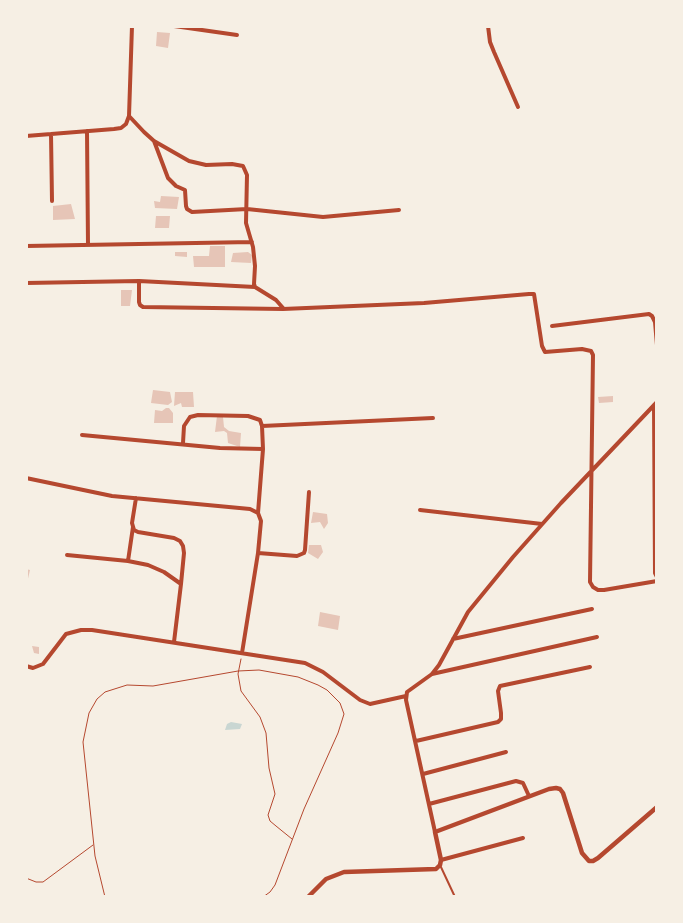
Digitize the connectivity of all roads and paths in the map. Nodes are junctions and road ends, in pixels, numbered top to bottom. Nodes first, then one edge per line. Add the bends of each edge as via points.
1 (132, 26) edge
2 (174, 26) edge
3 (488, 26) edge
4 (237, 35) dead end
5 (518, 107) dead end
6 (129, 116) junction
7 (88, 131) junction
8 (51, 134) junction
9 (26, 136) edge
10 (154, 140) junction
11 (52, 202) dead end
12 (247, 209) junction
13 (399, 210) dead end
14 (252, 242) junction
15 (88, 245) junction
16 (26, 246) edge
17 (139, 281) junction
18 (26, 282) edge
19 (255, 287) junction
20 (283, 309) junction
21 (552, 326) dead end
22 (657, 345) edge
23 (656, 404) edge
24 (433, 418) dead end
25 (262, 426) junction
26 (82, 435) dead end
27 (183, 443) junction
28 (263, 449) junction
29 (592, 470) junction
30 (26, 478) edge
31 (309, 492) dead end
32 (136, 498) junction
33 (420, 510) dead end
34 (258, 513) junction
35 (542, 524) junction
36 (132, 527) junction
37 (258, 553) junction
38 (67, 555) dead end
39 (128, 561) junction
40 (657, 577) edge
41 (657, 581) edge
42 (181, 584) junction
43 (592, 609) dead end
44 (597, 637) dead end
45 (453, 639) junction
46 (174, 642) junction
47 (242, 653) junction
48 (240, 660) dead end
49 (26, 666) edge
50 (590, 667) dead end
51 (238, 671) junction
52 (432, 674) junction
53 (406, 696) junction
54 (416, 741) junction
55 (506, 752) dead end
56 (423, 774) junction
57 (529, 796) junction
58 (429, 804) junction
59 (657, 807) edge
60 (435, 832) junction
61 (523, 838) dead end
62 (293, 840) junction
63 (94, 844) junction
64 (441, 863) junction
65 (26, 878) edge
66 (105, 897) edge
67 (263, 897) edge
68 (308, 897) edge
69 (455, 897) edge

1 - 6 street
2 - 4 street
3 - 5 street via 490,42
6 - 7 street via 121,128
6 - 10 street
7 - 8 street
7 - 15 street
8 - 9 street
8 - 11 street
10 - 12 street via 189,161 243,166 247,175
10 - 12 street via 168,178 185,190 186,206 190,211
12 - 13 street via 323,217
12 - 14 street via 246,228
14 - 15 street
14 - 19 street
15 - 16 street
17 - 18 street
17 - 19 street
17 - 20 street via 139,302 143,306
19 - 20 street via 276,300
20 - 29 street via 433,303 534,294 545,352 582,349 591,351 593,355
21 - 22 street via 649,314 655,322
23 - 29 street
23 - 40 street
24 - 25 street
25 - 27 street via 260,420 248,416 198,415 186,420
25 - 28 street
26 - 27 street
27 - 28 street
28 - 34 street
29 - 35 street
29 - 41 street via 590,577 593,587 604,590
30 - 32 street via 89,492
31 - 37 street via 304,554
32 - 34 street via 250,509
32 - 36 street
33 - 35 street
34 - 37 street via 261,521
35 - 45 street via 480,595
36 - 39 street
36 - 42 street via 138,532 180,541 184,553
37 - 47 street
38 - 39 street
39 - 42 street via 156,568
42 - 46 street
43 - 45 street
44 - 52 street
45 - 52 street
46 - 47 street
46 - 49 street via 81,630 66,634 39,667
47 - 53 street via 305,663 370,704
48 - 51 path
50 - 54 street via 500,686 501,719 498,722
51 - 62 path via 241,691 260,717 266,733 269,768 276,794 268,815 270,821
51 - 62 path via 270,670 303,678 327,690 343,709 338,733
51 - 63 path via 153,686 126,685 105,692 97,699 89,713 83,742
52 - 53 street via 410,688
53 - 54 street
54 - 56 street
55 - 56 street
56 - 58 street
57 - 58 street via 524,783 516,782
57 - 59 street via 549,788 560,789 582,853 593,861
57 - 60 street
58 - 60 street
60 - 64 street
61 - 64 street
62 - 67 path via 275,885
63 - 65 path via 43,882
63 - 66 path
64 - 68 street via 436,869 344,872 326,879
64 - 69 lane

